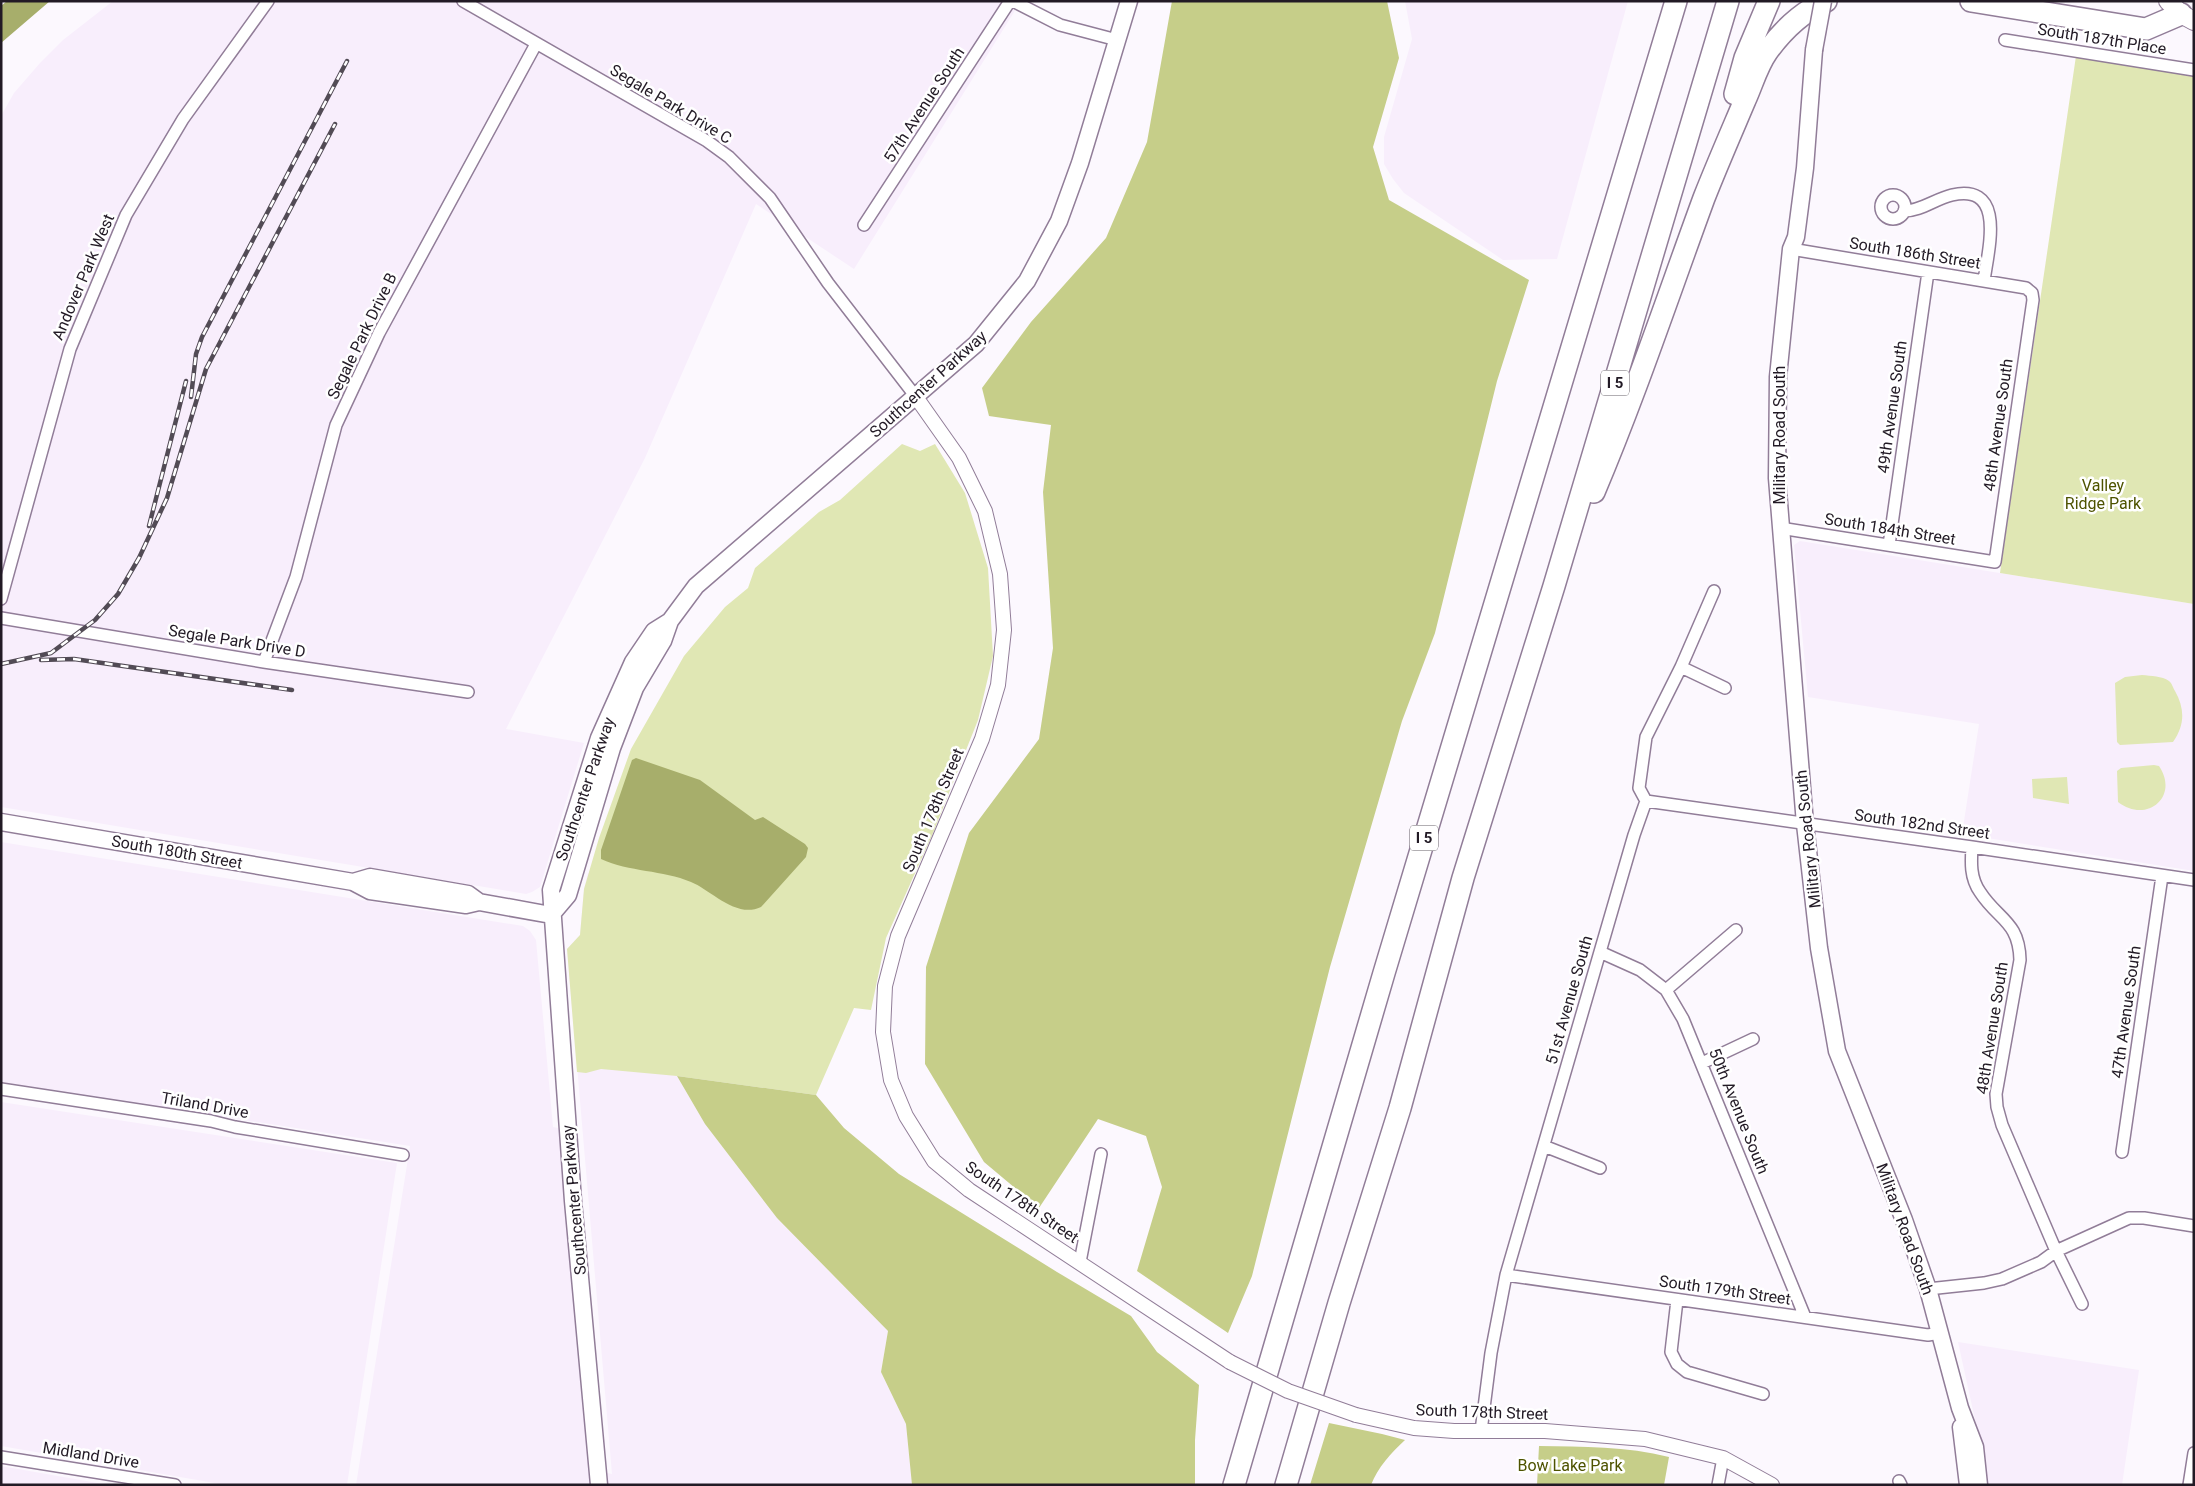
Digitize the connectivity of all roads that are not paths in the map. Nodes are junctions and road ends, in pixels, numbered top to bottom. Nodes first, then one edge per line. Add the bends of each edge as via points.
1 (268, 1) edge
2 (464, 1) edge
3 (1011, 1) edge
4 (1129, 1) edge
5 (1660, 1) edge
6 (1676, 1) edge
7 (1728, 1) edge
8 (1769, 1) edge
9 (1825, 1) edge
10 (1971, 1) edge
11 (2181, 12) edge
12 (1117, 40) junction
13 (2005, 40) dead end
14 (536, 44) junction
15 (2194, 70) edge
16 (1720, 155) junction
17 (1618, 193) junction
18 (1904, 211) dead end
19 (864, 225) dead end
20 (1791, 249) junction
21 (1928, 272) junction
22 (1984, 281) junction
23 (2032, 293) joint
24 (916, 397) junction
25 (1780, 528) junction
26 (1889, 545) junction
27 (1995, 562) joint
28 (1554, 586) junction
29 (1714, 591) dead end
30 (1, 599) edge
31 (1, 618) edge
32 (264, 662) junction
33 (1681, 667) junction
34 (1725, 688) dead end
35 (468, 692) dead end
36 (1646, 801) junction
37 (1, 822) edge
38 (1805, 824) junction
39 (1972, 847) junction
40 (2162, 876) junction
41 (2194, 880) edge
42 (551, 916) junction
43 (1736, 930) dead end
44 (1600, 952) junction
45 (1666, 990) junction
46 (1753, 1039) dead end
47 (1702, 1063) junction
48 (1, 1089) edge
49 (1544, 1146) junction
50 (2122, 1152) dead end
51 (1101, 1154) dead end
52 (404, 1155) dead end
53 (1600, 1168) dead end
54 (2194, 1226) edge
55 (2056, 1251) junction
56 (1080, 1262) junction
57 (1506, 1276) junction
58 (1928, 1288) junction
59 (1678, 1300) junction
60 (2082, 1304) dead end
61 (1805, 1317) junction
62 (1940, 1333) junction
63 (1763, 1394) dead end
64 (1960, 1408) junction
65 (1481, 1431) junction
66 (2194, 1453) edge
67 (1, 1457) edge
68 (1723, 1458) junction
69 (175, 1485) edge
70 (599, 1485) edge
71 (1234, 1485) edge
72 (1286, 1485) edge
73 (1718, 1485) edge
74 (1772, 1485) edge
75 (1968, 1485) edge
76 (1979, 1485) edge
77 (2189, 1485) edge

1 - 30 street, Andover Park West via 183,119 126,215 70,349
2 - 14 street, Segale Park Drive C
3 - 12 street via 1060,25
3 - 19 street, 57th Avenue South
4 - 12 main road, Southcenter Parkway
5 - 17 highway
6 - 17 highway, I 5
7 - 28 highway, I 5
8 - 16 highway via 1745,58
9 - 16 highway via 1800,17 1766,54
9 - 20 main road, Military Road South, bridge via 1814,50 1805,144 1796,168 1792,197 1788,238
10 - 11 highway via 2146,29
12 - 24 main road, Southcenter Parkway via 1071,188 1058,221 1026,281 976,344
13 - 15 street, South 187th Place
14 - 24 street, Segale Park Drive C via 708,142 735,162 770,198 828,283
14 - 32 street, Segale Park Drive B via 379,333 336,425 296,577
16 - 28 highway via 1622,425
17 - 71 highway, I 5
18 - 22 street via 1913,211 1951,195 1976,195 1983,200 1991,230
20 - 21 street, South 186th Street
20 - 25 main road, Military Road South via 1778,377
21 - 22 street, South 186th Street
21 - 26 street, 49th Avenue South
22 - 23 street, South 186th Street via 2026,288
23 - 27 street, 48th Avenue South
24 - 42 main road, Southcenter Parkway via 696,586 670,621 654,631 633,662 599,738 550,890
24 - 56 street, South 178th Street via 959,458 985,511 1000,574 1004,630 998,685 982,739 898,936 885,986 883,1032 891,1080 906,1116 934,1161 969,1190
25 - 26 street, South 184th Street
25 - 38 main road, Military Road South
26 - 27 street, South 184th Street
28 - 72 highway, I 5 via 1463,878 1400,1108
29 - 33 street
31 - 32 street, Segale Park Drive D
32 - 35 street, Segale Park Drive D
33 - 34 street
33 - 36 street via 1646,737 1639,788
36 - 38 street, South 182nd Street
36 - 44 street, 51st Avenue South
37 - 42 main road, South 180th Street via 353,882 370,877 468,894 479,902
38 - 39 street, South 182nd Street
38 - 58 main road, Military Road South via 1819,948 1837,1051
39 - 40 street, South 182nd Street
39 - 55 street, 48th Avenue South via 1970,865 1979,892 2012,927 2020,946 1996,1094 1997,1107
40 - 41 street, South 182nd Street
40 - 50 street, 47th Avenue South
42 - 70 main road, Southcenter Parkway
43 - 45 street
44 - 45 street, 50th Avenue South via 1640,970
44 - 49 street, 51st Avenue South
45 - 47 street, 50th Avenue South
46 - 47 street
47 - 61 street, 50th Avenue South
48 - 52 street, Triland Drive
49 - 53 street
49 - 57 street, 51st Avenue South
51 - 56 street
54 - 55 street via 2130,1218
55 - 58 street via 2041,1262 2002,1279 1984,1284
55 - 60 street, 48th Avenue South
56 - 65 street, South 178th Street, bridge via 1230,1362 1288,1391 1356,1415 1414,1428
57 - 59 street, South 179th Street
57 - 65 street, 51st Avenue South via 1491,1353
58 - 62 main road, Military Road South
59 - 61 street, South 179th Street
59 - 63 street via 1671,1352 1677,1364 1687,1372
61 - 62 street, South 179th Street via 1928,1335
62 - 64 main road, Military Road South
64 - 75 main road, Military Road South
64 - 76 main road, Military Road South via 1974,1447
65 - 68 street, South 178th Street via 1629,1437
66 - 77 street
67 - 69 street, Midland Drive
68 - 73 street
68 - 74 street, South 178th Street

